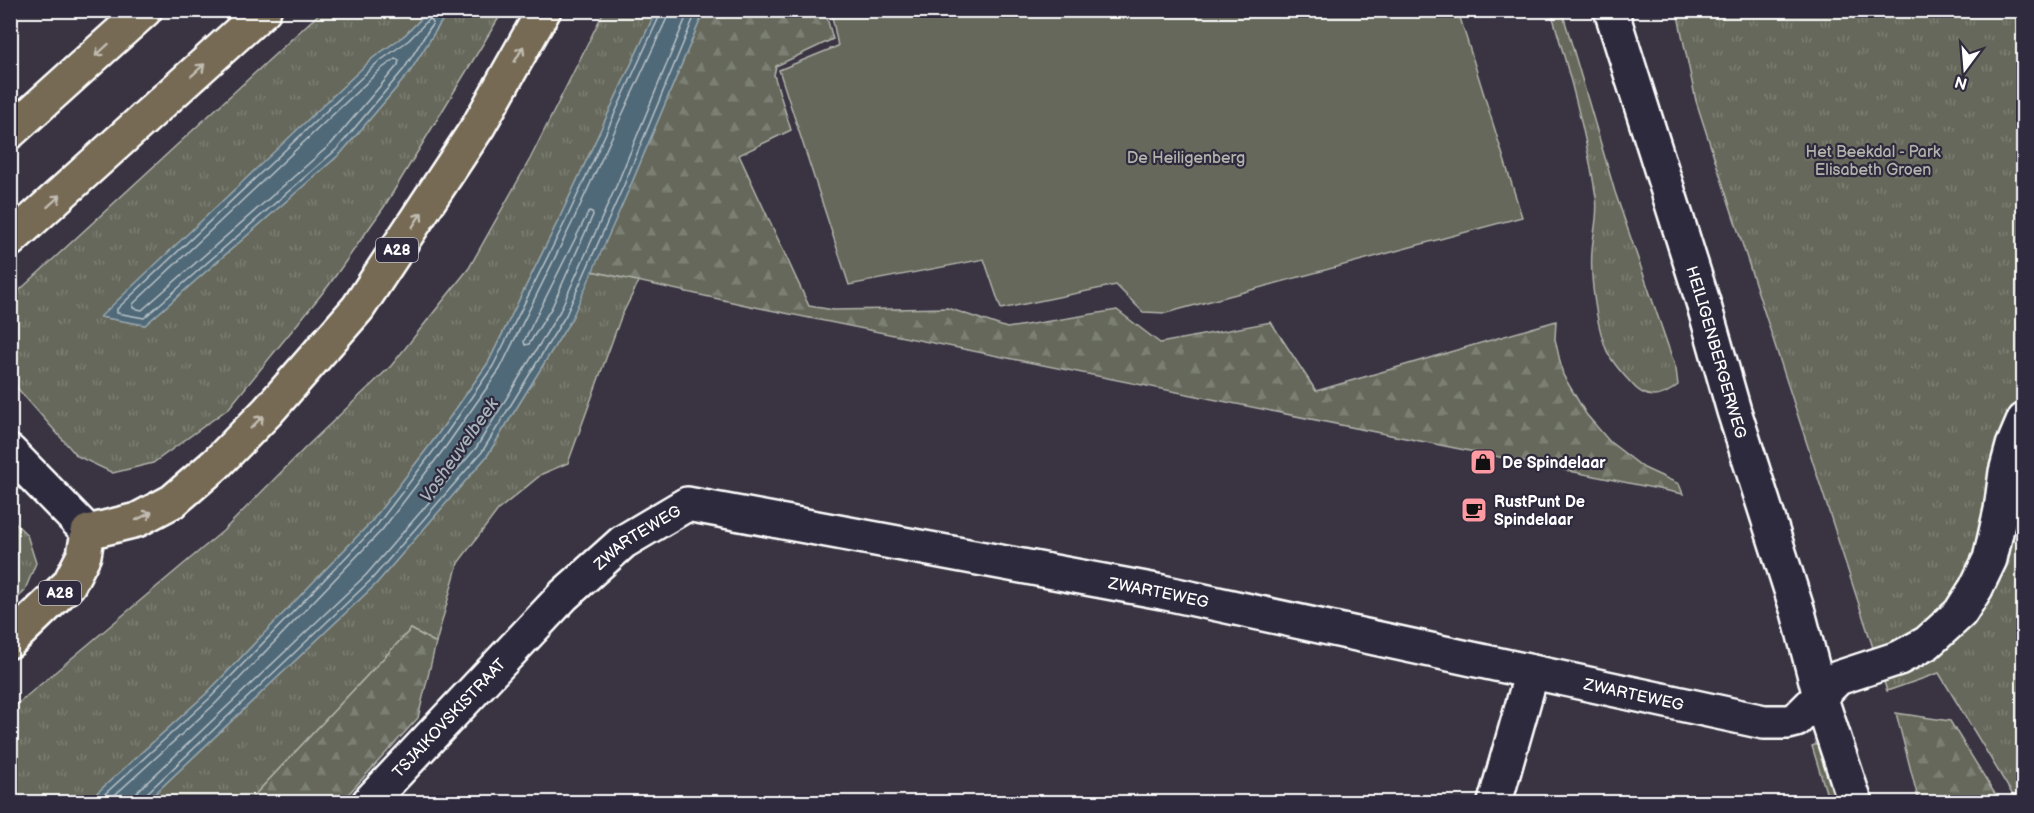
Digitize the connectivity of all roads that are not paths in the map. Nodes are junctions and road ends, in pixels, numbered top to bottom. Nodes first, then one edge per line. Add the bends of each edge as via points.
1 (145, 10) edge
2 (264, 10) edge
3 (544, 10) edge
4 (1611, 10) edge
5 (10, 132) edge
6 (10, 240) edge
7 (2024, 420) edge
8 (10, 452) edge
9 (88, 532) junction
10 (528, 633) joint
11 (10, 640) edge
12 (1532, 672) junction
13 (1820, 696) junction
14 (369, 802) edge
15 (1495, 802) edge
16 (1855, 802) edge

1 -> 5 highway
6 -> 2 highway
9 -> 3 highway, A28 via 137,520 173,501 216,464 291,386 358,308 479,125
4 - 13 street, HEILIGENBERGERWEG via 1798,612
7 - 13 street via 2006,472 1990,559 1960,613 1927,643 1899,658 1838,678
8 - 9 street
9 - 11 highway, A28 via 84,555 69,584
10 - 12 street, ZWARTEWEG via 623,542 687,504 1162,592
10 - 14 street, TSJAIKOVSKISTRAAT
12 - 13 street, ZWARTEWEG via 1764,722 1796,720
12 - 15 street
13 - 16 street, HEILIGENBERGERWEG

